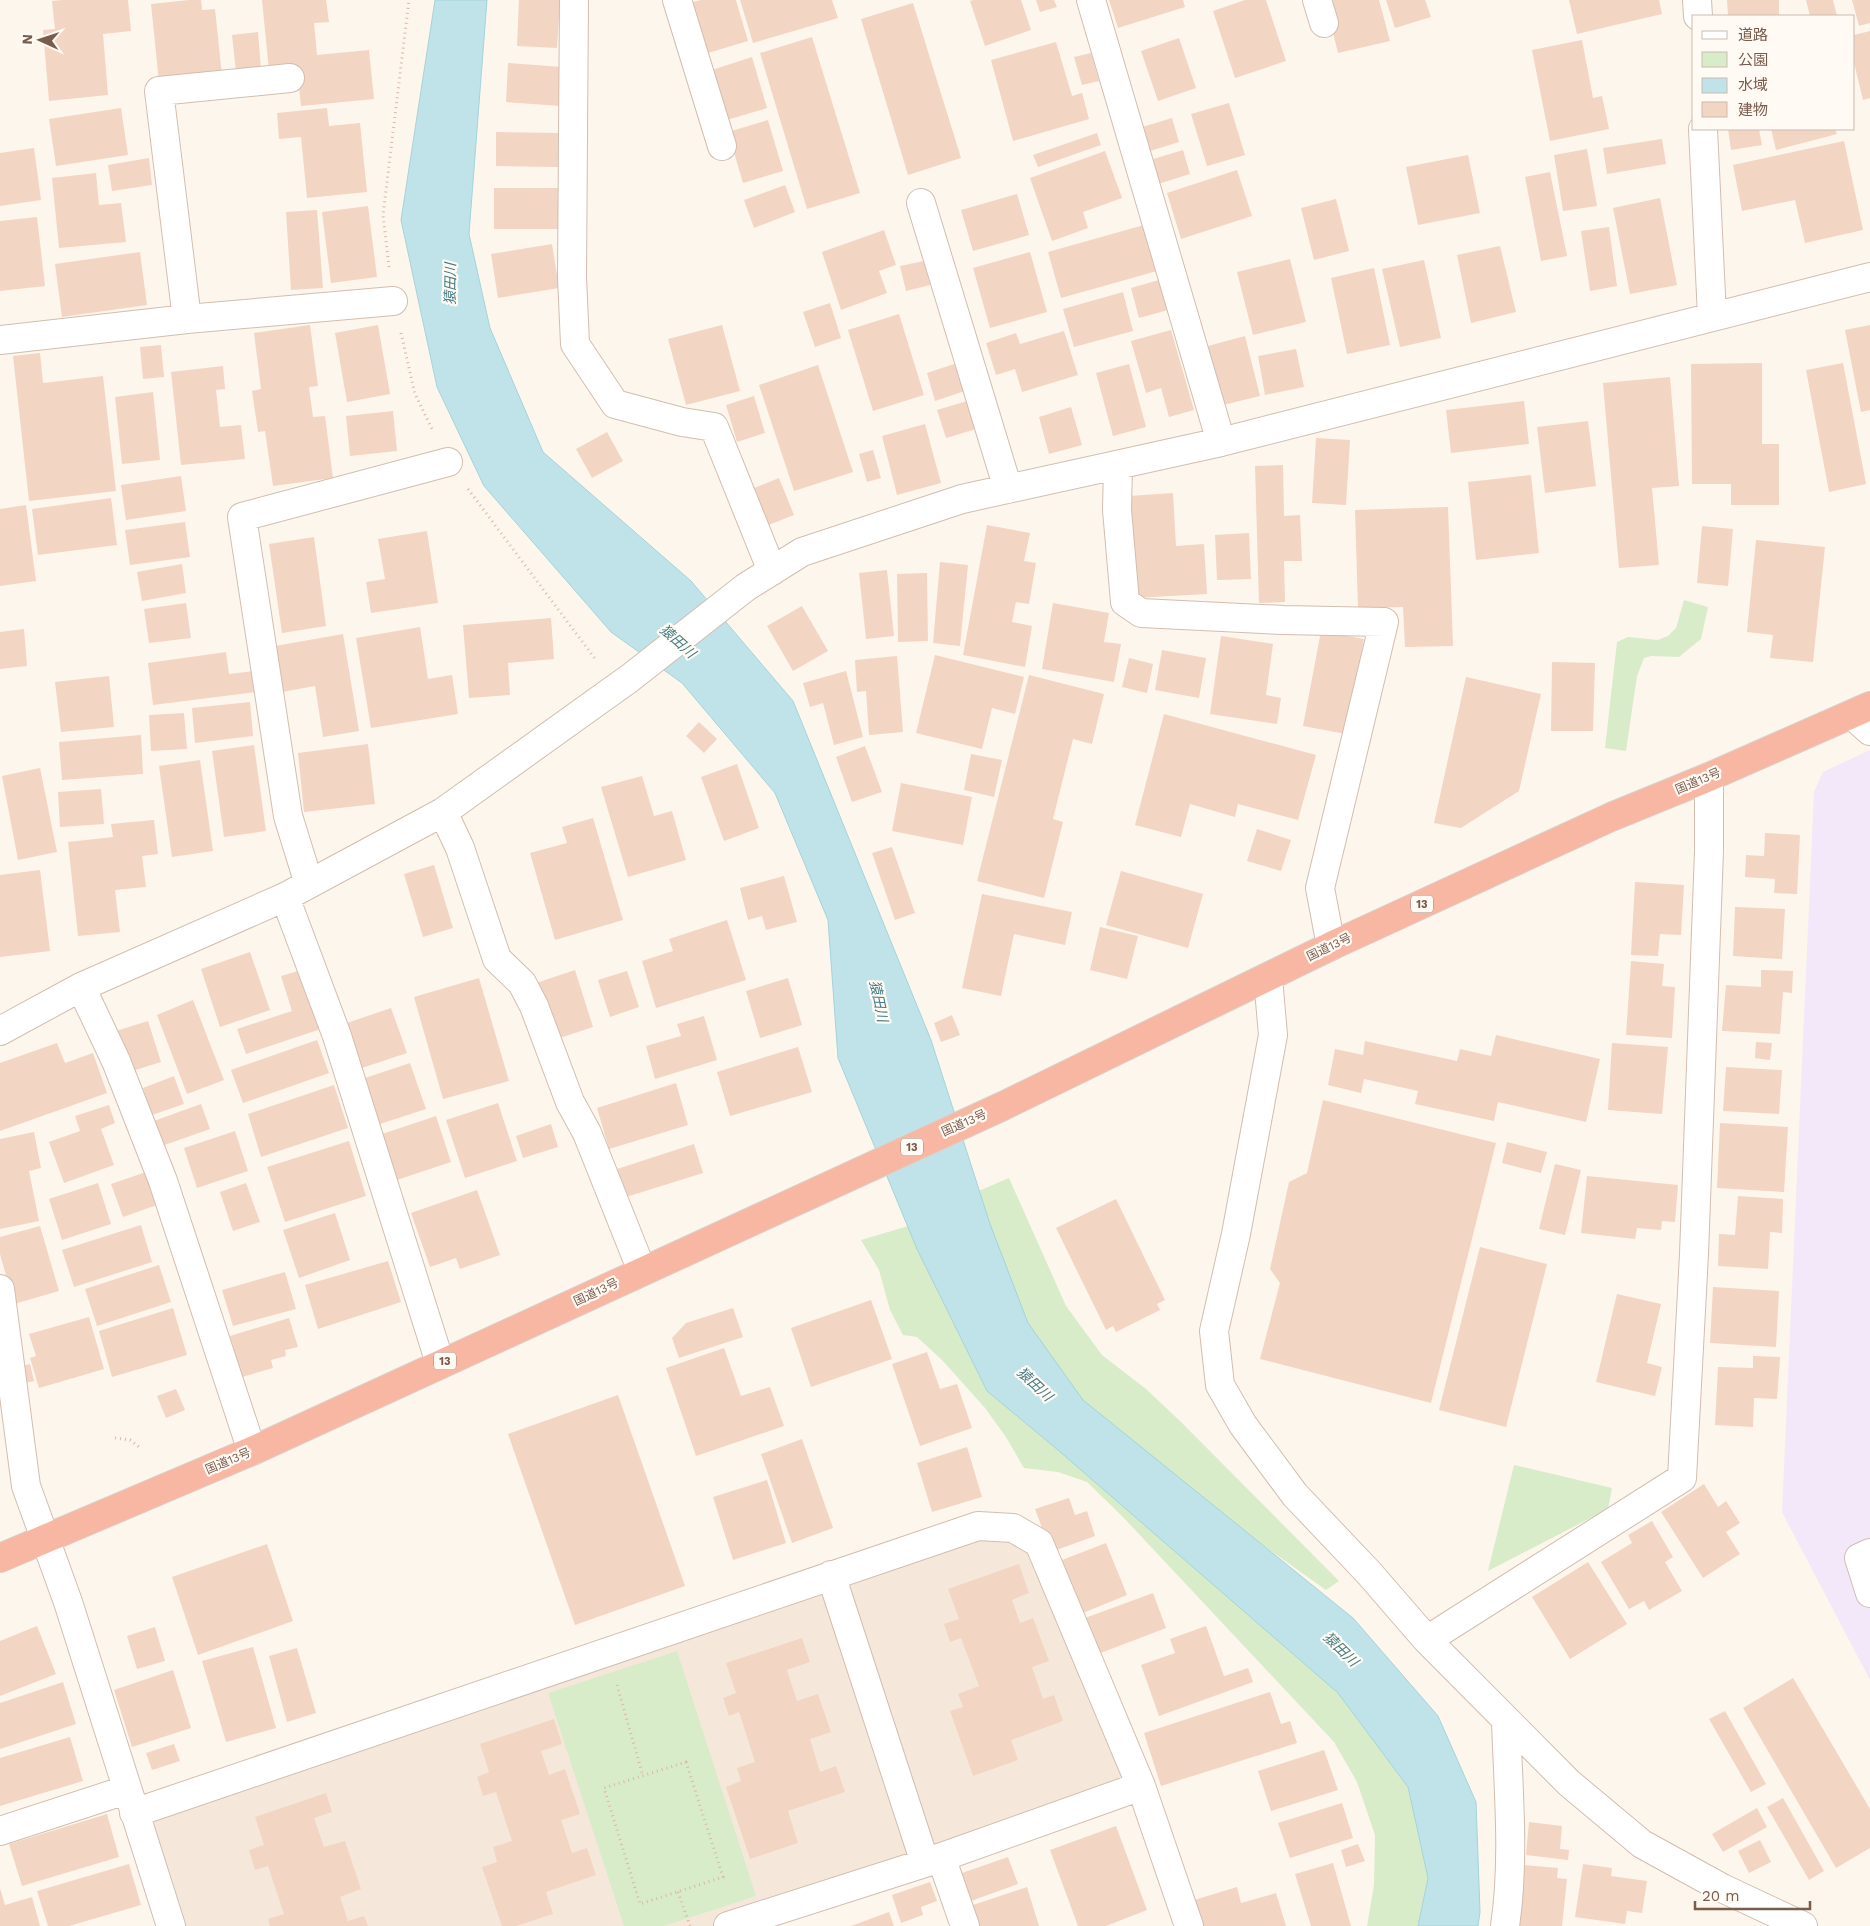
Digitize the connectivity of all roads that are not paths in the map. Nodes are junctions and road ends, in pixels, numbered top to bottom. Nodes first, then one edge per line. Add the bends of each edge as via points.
1 (574, 0) edge
2 (677, 0) edge
3 (1092, 0) edge
4 (1697, 0) edge
5 (1698, 15) edge
6 (290, 78) dead end
7 (1703, 130) edge
8 (722, 146) dead end
9 (921, 203) dead end
10 (1870, 276) edge
11 (393, 301) road end
12 (1712, 316) junction
13 (187, 319) junction
14 (0, 340) edge
15 (1221, 442) junction
16 (448, 462) road end
17 (1118, 466) junction
18 (1008, 489) junction
19 (772, 571) junction
20 (1864, 717) edge
21 (1709, 777) junction
22 (443, 812) junction
23 (309, 884) junction
24 (285, 897) junction
25 (1331, 946) junction
26 (1268, 978) junction
27 (81, 988) junction
28 (0, 1031) edge
29 (642, 1271) junction
30 (0, 1289) edge
31 (440, 1363) junction
32 (252, 1451) junction
33 (46, 1538) junction
34 (1870, 1553) edge
35 (0, 1558) edge
36 (831, 1575) junction
37 (1870, 1593) edge
38 (1427, 1640) junction
39 (1506, 1720) junction
40 (1141, 1786) junction
41 (130, 1801) junction
42 (0, 1831) edge
43 (933, 1860) junction
44 (732, 1925) edge
45 (170, 1926) edge
46 (965, 1926) edge
47 (1188, 1926) edge
48 (1505, 1926) edge
49 (1803, 1926) edge

1 - 19 street via 572,277 575,344 614,404 714,427
2 - 8 street
3 - 15 street
4 - 5 street
6 - 13 street via 158,91
7 - 12 street
9 - 18 street
10 - 12 street
11 - 13 street
12 - 15 street
13 - 14 street
15 - 17 street
16 - 23 street via 242,517 288,816
17 - 18 street
17 - 25 street via 1117,510 1125,602 1141,613 1384,622 1320,888
18 - 19 street via 962,499 802,552
19 - 22 street
20 - 21 highway, 国道13号 / 13
21 - 25 highway, 国道13号 / 13 via 1611,817
21 - 38 street via 1694,1254 1682,1478
22 - 23 street
22 - 29 street via 460,848 497,959 522,983 534,1006 570,1102 587,1133
23 - 24 street
24 - 27 street
24 - 31 street via 337,1036
25 - 26 highway, 国道13号 / 13
26 - 29 highway, 国道13号 / 13
26 - 38 street via 1274,1035 1214,1331 1220,1385 1243,1425 1296,1495
27 - 28 street
27 - 32 street via 116,1061 163,1181
29 - 31 highway, 国道13号 / 13
30 - 33 street via 26,1486
31 - 32 highway, 国道13号 / 13
32 - 33 highway, 国道13号 / 13
33 - 35 highway, 国道13号 / 13
33 - 41 street
34 - 37 street via 1859,1558
36 - 40 street via 978,1526 1013,1528 1039,1543
36 - 41 street via 607,1652
36 - 43 street
38 - 39 street
39 - 48 street via 1509,1838
39 - 49 street via 1569,1783 1642,1844 1722,1888
40 - 43 street
40 - 47 street
41 - 42 street
41 - 45 street
43 - 44 street
43 - 46 street

